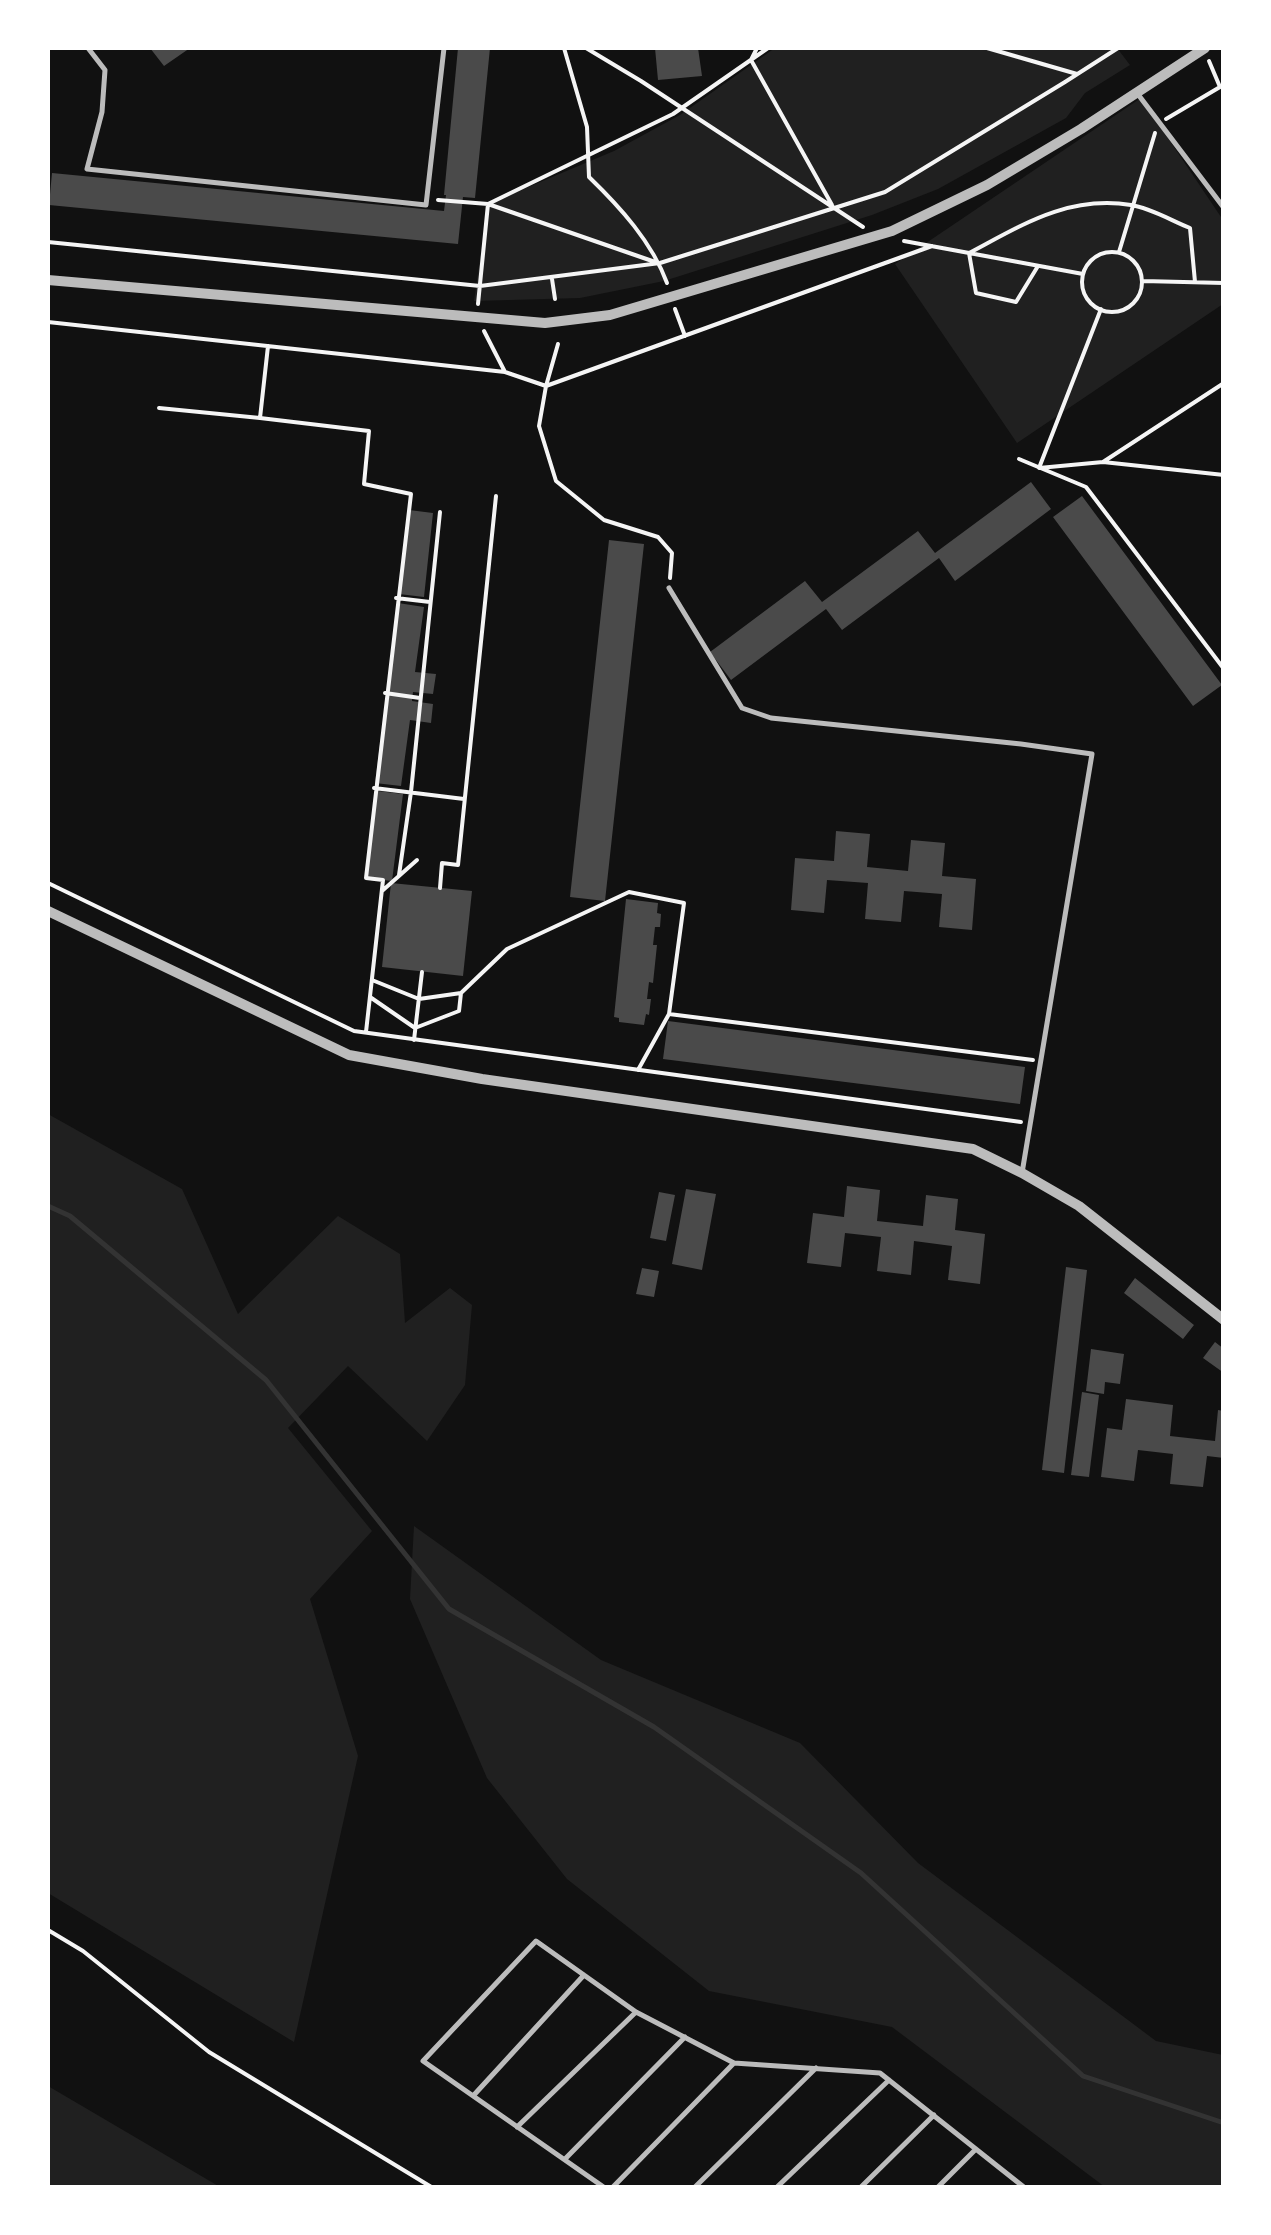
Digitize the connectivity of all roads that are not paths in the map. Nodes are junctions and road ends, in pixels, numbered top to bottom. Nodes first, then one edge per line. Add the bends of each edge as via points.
1 (88, 48) edge
2 (444, 48) edge
3 (1205, 48) edge
4 (1137, 93) junction
5 (1224, 208) edge
6 (48, 280) edge
7 (669, 588) road end
8 (48, 911) edge
9 (1022, 1172) junction
10 (1224, 1320) edge
11 (584, 1975) junction
12 (636, 2012) junction
13 (685, 2037) junction
14 (734, 2062) junction
15 (816, 2068) junction
16 (889, 2080) junction
17 (474, 2096) junction
18 (934, 2116) junction
19 (518, 2127) junction
20 (976, 2149) junction
21 (565, 2160) junction
22 (1019, 2186) edge
23 (608, 2188) edge
24 (694, 2188) edge
25 (776, 2188) edge
26 (860, 2188) edge
27 (936, 2188) edge

1 - 2 lane via 105,70 86,170 426,205
3 - 4 street
4 - 5 lane
4 - 6 street via 987,186 878,236 610,315 545,323
7 - 9 lane via 742,708 770,718 1092,754
8 - 9 street via 349,1055 972,1149
9 - 10 street via 1079,1206
11 - 12 lane
11 - 17 lane
11 - 17 lane via 536,1941 423,2062
12 - 13 lane
12 - 19 lane
13 - 14 lane
13 - 21 lane
14 - 15 lane
14 - 23 lane
15 - 16 lane via 880,2072
15 - 24 lane
16 - 18 lane
16 - 25 lane
17 - 19 lane
18 - 20 lane
18 - 26 lane
19 - 21 lane
20 - 22 lane
20 - 27 lane
21 - 23 lane

